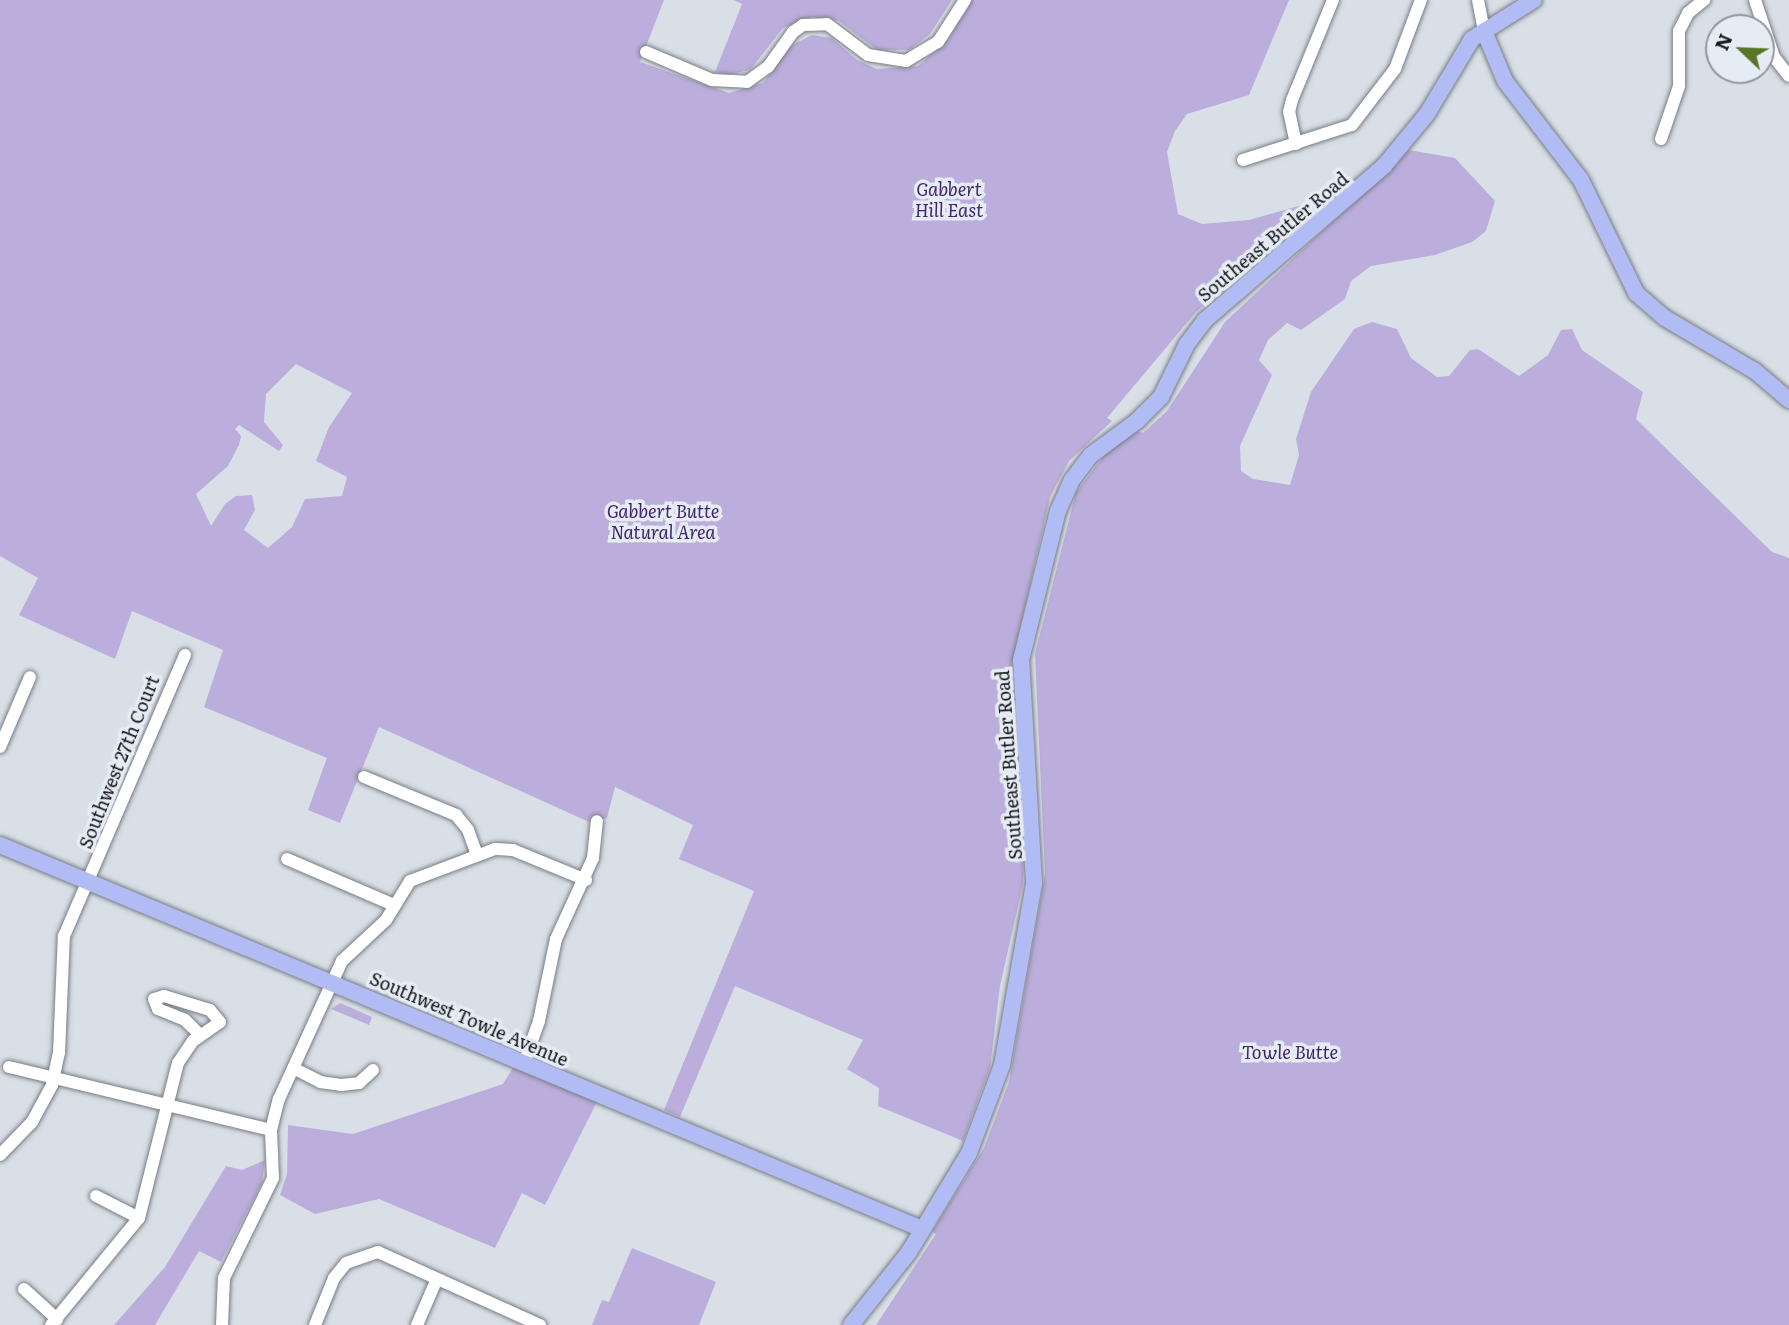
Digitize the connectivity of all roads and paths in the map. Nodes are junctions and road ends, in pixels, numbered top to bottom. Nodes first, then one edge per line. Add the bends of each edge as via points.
1 (965, 0) edge
2 (1333, 0) edge
3 (1421, 0) edge
4 (1478, 0) edge
5 (1534, 0) edge
6 (1704, 0) edge
7 (1755, 0) edge
8 (1484, 31) junction
9 (646, 52) dead end
10 (1789, 76) edge
11 (1661, 139) dead end
12 (1296, 144) junction
13 (1243, 160) dead end
14 (1789, 400) edge
15 (185, 655) dead end
16 (30, 677) dead end
17 (0, 747) edge
18 (364, 778) dead end
19 (597, 821) dead end
20 (0, 845) edge
21 (477, 855) junction
22 (287, 859) dead end
23 (586, 880) junction
24 (87, 882) junction
25 (394, 905) junction
26 (331, 982) junction
27 (200, 1035) junction
28 (524, 1063) junction
29 (9, 1067) dead end
30 (295, 1069) junction
31 (373, 1070) dead end
32 (54, 1077) junction
33 (167, 1105) junction
34 (271, 1130) junction
35 (0, 1154) edge
36 (96, 1196) dead end
37 (138, 1218) junction
38 (922, 1229) junction
39 (436, 1281) junction
40 (24, 1289) dead end
41 (54, 1322) edge
42 (222, 1325) edge
43 (315, 1325) edge
44 (417, 1325) edge
45 (540, 1325) edge
46 (851, 1325) edge

1 - 9 street via 938,41 906,61 868,55 827,24 803,25 793,32 768,67 747,82 712,80
2 - 12 street via 1289,111
3 - 12 street via 1395,69 1359,118 1342,131
4 - 8 street
5 - 8 main road
6 - 11 street via 1688,13 1679,31 1679,86
7 - 10 street via 1774,57
8 - 14 main road via 1505,81 1581,180 1636,293 1665,318 1755,371
8 - 38 main road, Southeast Butler Road via 1457,62 1427,114 1384,166 1205,320 1187,344 1161,397 1091,455 1064,496 1021,660 1034,883 1003,1065 969,1153
12 - 13 street
15 - 24 street, Southwest 27th Court
16 - 17 street
18 - 21 street via 456,816 468,830
19 - 23 street via 597,841
20 - 24 main road, Southwest Towle Avenue
21 - 23 street via 513,850
21 - 25 street via 418,876 403,888
22 - 25 street
23 - 28 street via 556,939 540,1021
24 - 26 main road, Southwest Towle Avenue
24 - 32 street, Southwest 27th Court via 61,953
25 - 26 street via 374,934 342,961
26 - 28 main road, Southwest Towle Avenue
26 - 30 street
27 - 27 street via 220,1022 218,1014 164,996 154,999 158,1009 186,1020
27 - 33 street via 178,1063
28 - 38 main road, Southwest Towle Avenue
29 - 32 street
30 - 31 street via 320,1082 341,1085 359,1083
30 - 34 street via 279,1099
32 - 33 street
32 - 35 street via 38,1114
33 - 34 street
33 - 37 street
34 - 42 street via 273,1178 223,1278
36 - 37 street
37 - 41 street
38 - 46 main road, Southeast Butler Road
39 - 43 street via 393,1255 357,1257 334,1278
39 - 44 street
39 - 45 street
40 - 41 street

